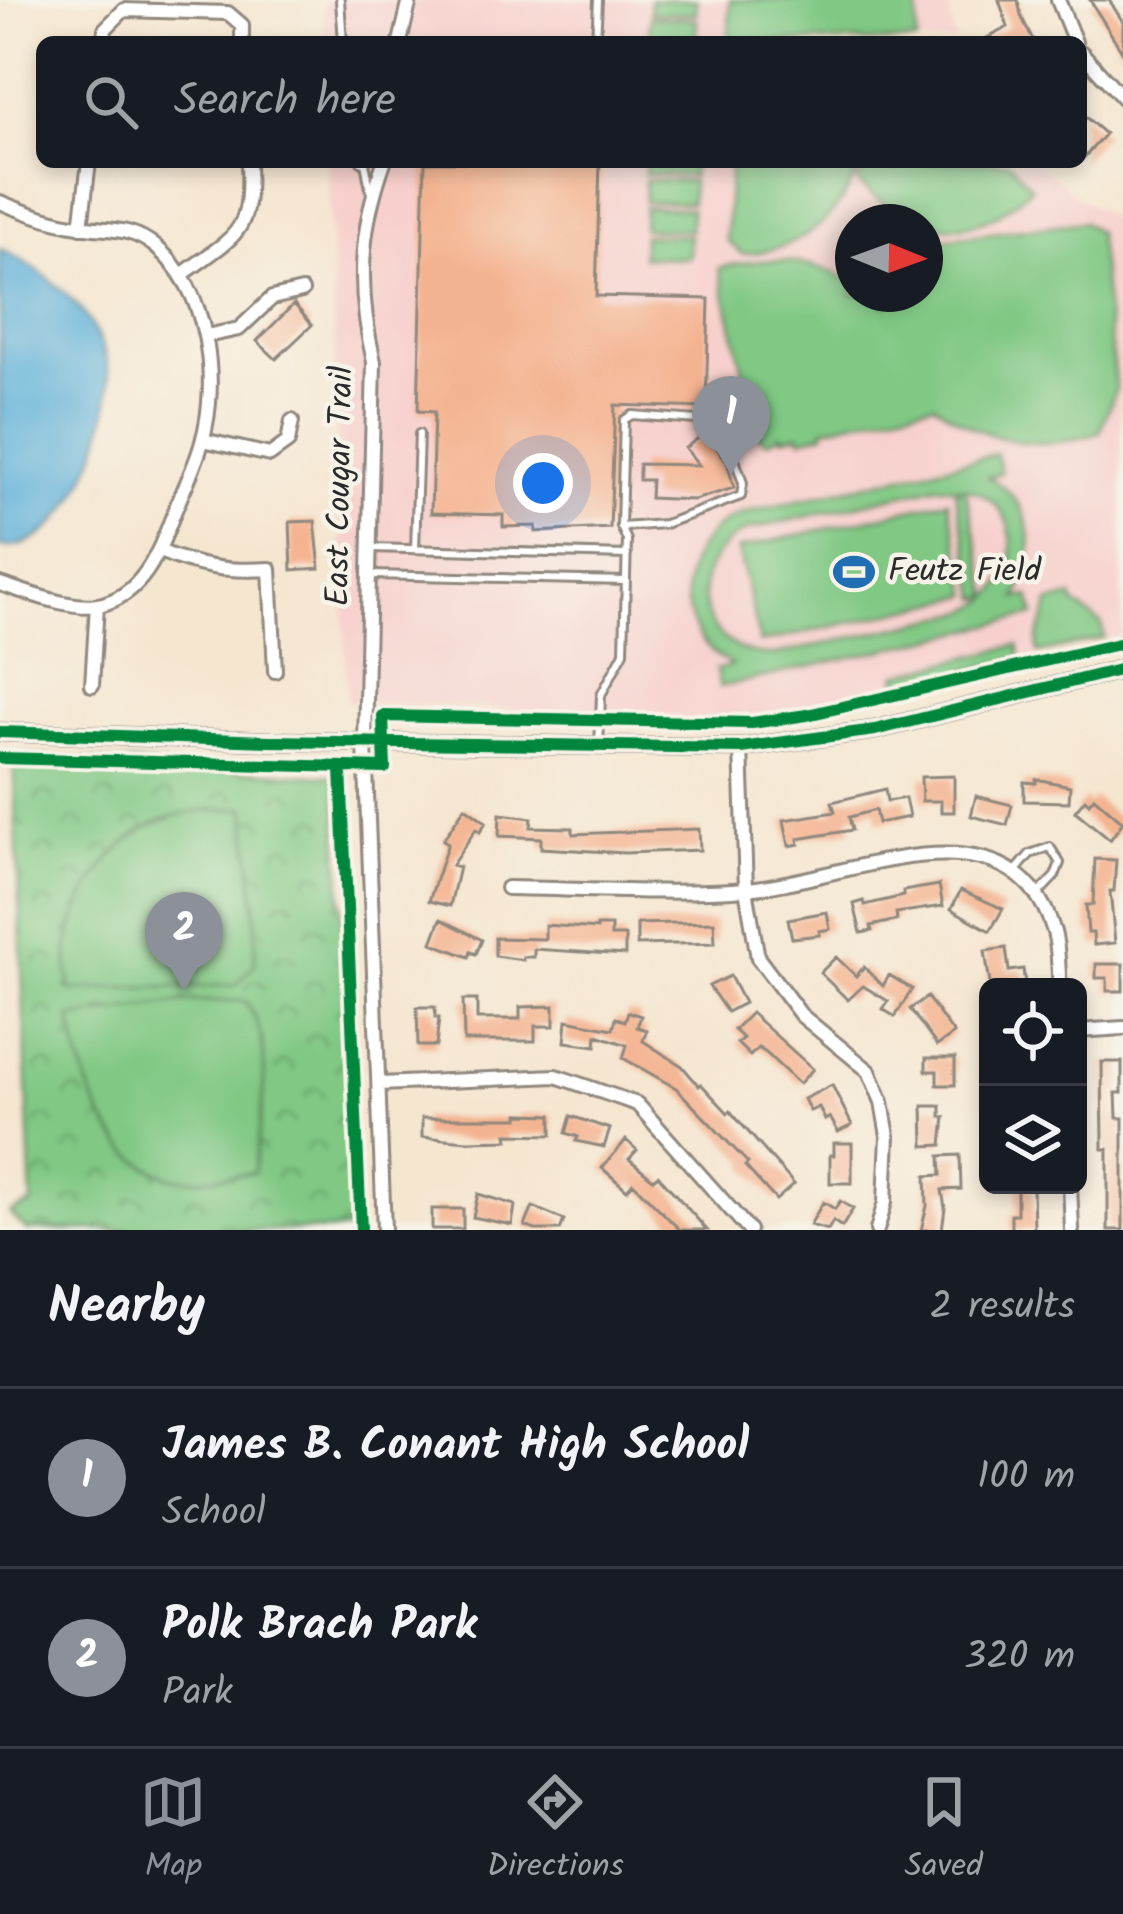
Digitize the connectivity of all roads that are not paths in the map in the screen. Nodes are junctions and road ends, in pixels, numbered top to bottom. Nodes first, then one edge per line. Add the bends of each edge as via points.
1 (340, 0) edge
2 (410, 0) edge
3 (598, 0) edge
4 (1058, 0) edge
5 (104, 35) edge
6 (242, 36) edge
7 (343, 36) edge
8 (401, 36) edge
9 (596, 36) edge
10 (1073, 36) edge
11 (1087, 59) edge
12 (1123, 98) edge
13 (88, 168) edge
14 (248, 168) edge
15 (366, 168) edge
16 (382, 168) edge
17 (372, 197) junction
18 (0, 202) edge
19 (81, 227) junction
20 (183, 274) junction
21 (302, 291) dead end
22 (206, 336) junction
23 (292, 422) dead end
24 (419, 434) dead end
25 (203, 440) junction
26 (621, 527) junction
27 (368, 548) junction
28 (415, 549) junction
29 (159, 551) junction
30 (627, 555) junction
31 (368, 575) junction
32 (626, 581) junction
33 (0, 584) edge
34 (97, 605) junction
35 (1123, 670) edge
36 (275, 671) dead end
37 (92, 685) dead end
38 (0, 732) edge
39 (365, 743) junction
40 (599, 748) junction
41 (741, 748) junction
42 (1014, 873) junction
43 (507, 889) dead end
44 (746, 889) junction
45 (1036, 896) junction
46 (1059, 978) edge
47 (1123, 1028) edge
48 (1087, 1030) edge
49 (380, 1084) junction
50 (1070, 1194) edge
51 (384, 1230) edge
52 (748, 1230) edge
53 (877, 1230) edge
54 (1072, 1230) edge

1 - 7 lane
2 - 8 street
3 - 9 lane
4 - 10 street
5 - 6 street via 124,10 228,13
11 - 12 street
13 - 19 street
14 - 20 street via 246,220
15 - 17 lane
16 - 17 street, East Cougar Trail
17 - 27 street, East Cougar Trail via 362,309 374,362
18 - 19 street
19 - 20 street via 130,230
20 - 22 street
21 - 22 street via 272,298 239,329
22 - 25 street
23 - 25 street via 287,442 269,455
24 - 28 lane
25 - 29 street
26 - 26 lane via 624,420 722,422 741,496 664,524
26 - 30 lane
27 - 28 lane
27 - 31 street, East Cougar Trail
28 - 30 lane
29 - 34 street via 137,586
29 - 36 street via 199,567 270,569
30 - 32 lane
31 - 32 lane
31 - 39 street, East Cougar Trail
32 - 40 lane via 624,652 601,694
33 - 34 street
34 - 37 street
35 - 41 street via 875,730
38 - 39 street
39 - 40 street
39 - 49 street, East Cougar Trail
40 - 41 street
41 - 44 street
42 - 44 street via 976,855 917,854
42 - 45 street
42 - 45 lane via 1041,848 1056,853 1054,876
43 - 44 street
44 - 53 street via 758,958 801,1015 869,1071 882,1102 888,1136
45 - 46 street via 1054,932
47 - 48 street
49 - 51 street, East Cougar Trail
49 - 52 street via 556,1076 637,1104
50 - 54 street

